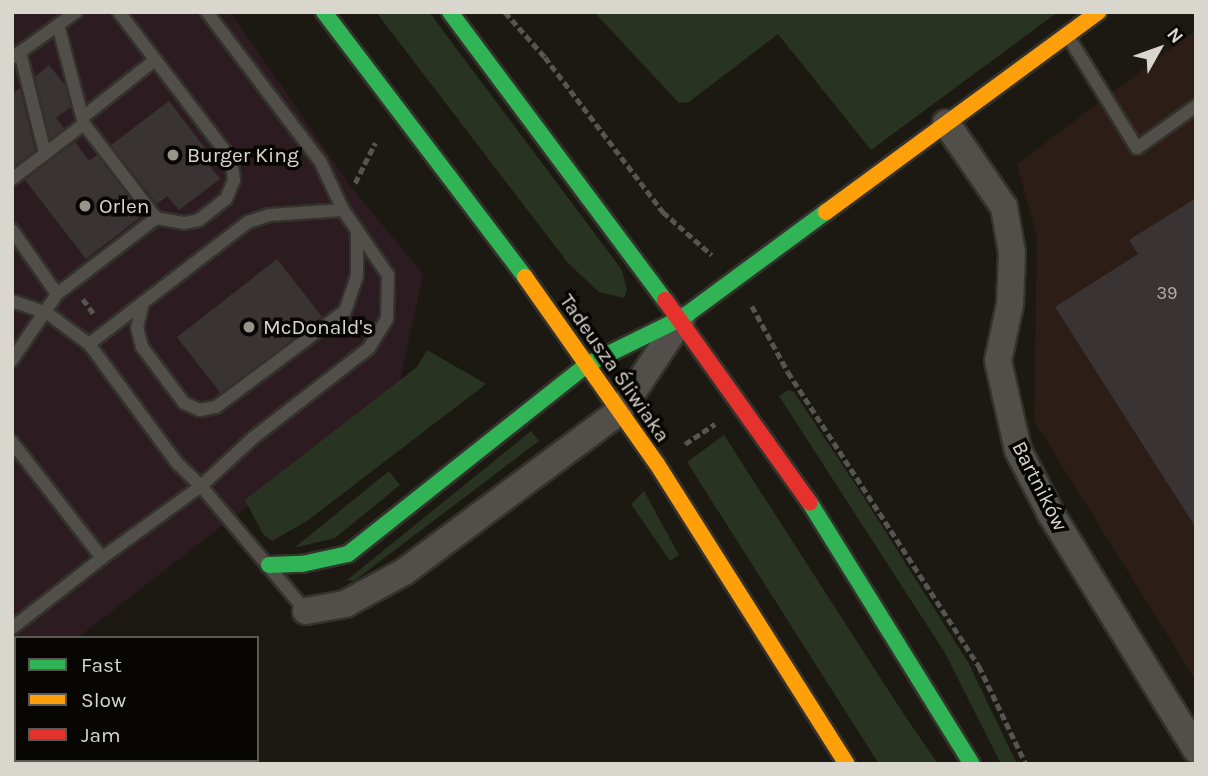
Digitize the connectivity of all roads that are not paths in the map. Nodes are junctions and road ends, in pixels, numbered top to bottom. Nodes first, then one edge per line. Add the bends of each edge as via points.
1 (76, 12) edge
2 (119, 12) edge
3 (207, 12) edge
4 (324, 12) edge
5 (450, 12) edge
6 (1098, 12) edge
7 (58, 25) junction
8 (1067, 34) junction
9 (16, 55) edge
10 (155, 60) junction
11 (1196, 106) edge
12 (83, 121) junction
13 (946, 123) junction
14 (45, 153) junction
15 (12, 179) edge
16 (343, 210) junction
17 (156, 218) junction
18 (12, 230) edge
19 (357, 231) junction
20 (57, 294) junction
21 (12, 301) edge
22 (143, 302) junction
23 (47, 313) junction
24 (682, 318) junction
25 (89, 344) junction
26 (12, 360) edge
27 (588, 364) junction
28 (620, 411) junction
29 (12, 442) edge
30 (201, 486) junction
31 (102, 558) junction
32 (269, 565) junction
33 (306, 611) joint
34 (12, 628) edge
35 (1196, 750) edge
36 (847, 764) edge
37 (972, 764) edge

1 - 7 lane
2 - 10 lane
3 - 16 lane via 309,145
4 - 27 main road, Tadeusza Śliwiaka
5 - 24 main road
6 - 8 main road
7 - 9 lane
7 - 12 lane
8 - 11 lane via 1137,148
8 - 13 main road
9 - 14 lane
10 - 12 lane
10 - 17 lane via 231,159 234,180 226,199 200,220 185,223
12 - 14 lane
12 - 17 lane
13 - 24 main road
13 - 35 street, Bartników via 1004,207 1012,253 1010,304 998,361 1018,450 1051,514
14 - 15 lane
16 - 19 lane
16 - 22 lane via 269,215 248,222
17 - 20 lane
18 - 20 lane
19 - 22 lane via 357,276 345,311 216,407 200,410 184,403 142,347 137,327
19 - 30 lane via 388,275 387,319 382,330 369,348 253,438
20 - 23 lane
21 - 23 lane
22 - 25 lane
23 - 25 lane
23 - 26 lane
24 - 27 main road
24 - 28 street
24 - 37 main road via 850,565
25 - 30 lane via 177,463
27 - 28 main road, Tadeusza Śliwiaka
27 - 32 main road via 348,554
28 - 33 street via 404,572 345,604
28 - 36 main road, Tadeusza Śliwiaka
29 - 31 lane
30 - 31 lane
30 - 32 lane
31 - 34 lane
32 - 33 lane

